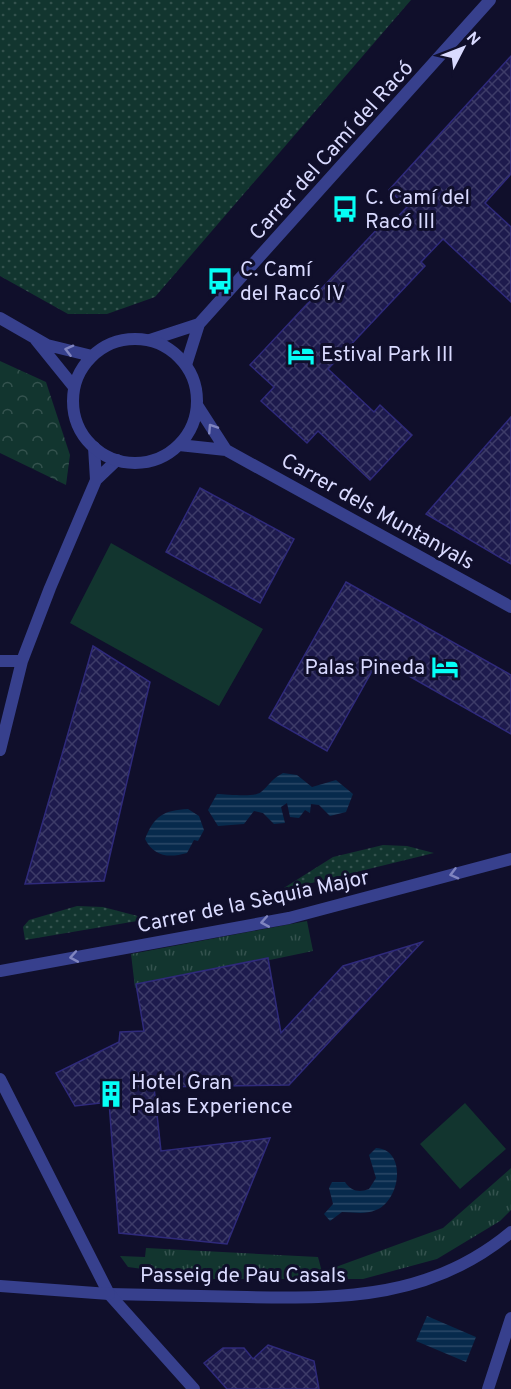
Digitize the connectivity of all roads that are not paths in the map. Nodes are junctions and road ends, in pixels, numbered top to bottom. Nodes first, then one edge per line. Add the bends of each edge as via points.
1 (490, 0) edge
2 (0, 318) edge
3 (199, 324) junction
4 (33, 336) junction
5 (150, 340) junction
6 (92, 356) junction
7 (186, 365) junction
8 (74, 387) junction
9 (197, 405) junction
10 (179, 445) junction
11 (94, 447) junction
12 (226, 450) junction
13 (117, 460) junction
14 (96, 480) junction
15 (511, 607) edge
16 (0, 661) edge
17 (22, 661) junction
18 (0, 750) edge
19 (511, 859) edge
20 (0, 971) edge
21 (0, 1079) edge
22 (511, 1232) edge
23 (0, 1286) edge
24 (109, 1294) junction
25 (511, 1318) edge
26 (194, 1389) edge
27 (488, 1389) edge

1 - 3 street, Carrer del Camí del Racó
2 - 4 street
3 - 5 street, Carrer del Camí del Racó
3 - 7 street, Carrer del Camí del Racó
6 -> 4 street via 47,345
4 - 8 street
5 - 6 street via 119,340
5 - 7 street via 170,349
6 - 8 street
7 - 9 street via 197,391
8 - 11 street via 74,413
9 - 10 street via 192,427
12 -> 9 street, Carrer dels Muntanyals
10 - 12 street, Carrer dels Muntanyals
10 - 13 street via 150,461
11 - 13 street
11 - 14 street
12 - 15 street, Carrer dels Muntanyals
13 - 14 street
14 - 17 street
16 - 17 street
17 - 18 street
19 -> 20 street, Carrer de la Sèquia Major via 289,918
21 - 24 street
22 - 24 street, Passeig de Pau Casals via 486,1253 433,1279 387,1292 317,1298
23 - 24 street, Passeig de Pau Casals
24 - 26 street
25 - 27 street

